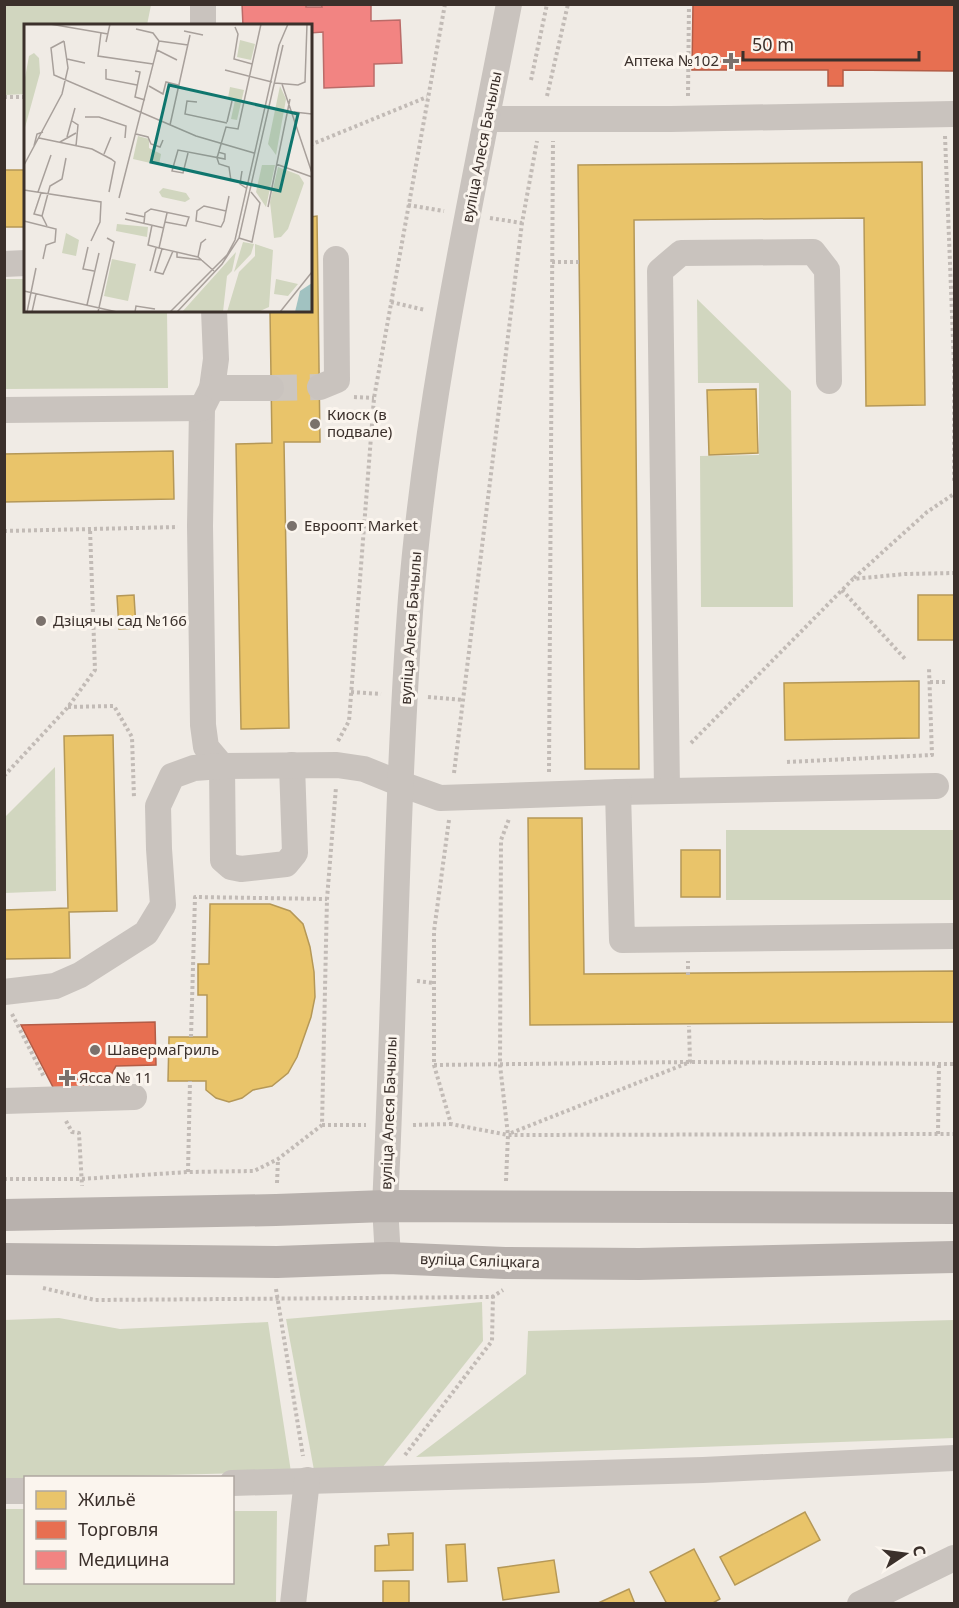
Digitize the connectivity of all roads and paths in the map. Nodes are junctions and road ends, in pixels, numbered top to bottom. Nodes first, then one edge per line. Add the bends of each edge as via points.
1 (203, 4) edge
2 (445, 4) edge
3 (509, 4) edge
4 (547, 4) edge
5 (568, 4) edge
6 (689, 4) edge
7 (202, 24) edge
8 (531, 80) dead end
9 (428, 97) junction
10 (688, 97) dead end
11 (4, 98) edge
12 (24, 98) edge
13 (487, 119) junction
14 (950, 122) edge
15 (547, 126) junction
16 (312, 144) edge
17 (336, 259) dead end
18 (552, 262) junction
19 (580, 262) dead end
20 (24, 263) edge
21 (4, 264) edge
22 (391, 302) junction
23 (214, 312) edge
24 (450, 315) junction
25 (829, 381) dead end
26 (320, 387) dead end
27 (271, 388) tunnel mouth
28 (207, 398) junction
29 (4, 410) edge
30 (954, 483) edge
31 (954, 494) edge
32 (200, 526) junction
33 (90, 529) junction
34 (4, 531) edge
35 (954, 573) edge
36 (853, 579) junction
37 (842, 591) junction
38 (906, 660) dead end
39 (929, 668) dead end
40 (930, 682) junction
41 (948, 682) dead end
42 (68, 707) junction
43 (782, 762) dead end
44 (292, 765) junction
45 (337, 765) junction
46 (222, 766) junction
47 (549, 774) dead end
48 (4, 776) edge
49 (667, 779) junction
50 (400, 784) junction
51 (936, 786) dead end
52 (618, 792) junction
53 (515, 797) junction
54 (452, 798) junction
55 (134, 808) dead end
56 (327, 899) junction
57 (954, 936) edge
58 (7, 1000) edge
59 (688, 1026) dead end
60 (191, 1037) dead end
61 (690, 1062) junction
62 (939, 1064) junction
63 (434, 1065) junction
64 (500, 1065) junction
65 (954, 1065) edge
66 (190, 1081) dead end
67 (134, 1097) dead end
68 (55, 1099) junction
69 (4, 1101) edge
70 (938, 1134) junction
71 (954, 1134) edge
72 (508, 1135) junction
73 (189, 1172) junction
74 (4, 1179) edge
75 (81, 1179) junction
76 (385, 1206) junction
77 (506, 1206) junction
78 (954, 1209) edge
79 (4, 1215) edge
80 (954, 1257) edge
81 (388, 1258) junction
82 (4, 1259) edge
83 (508, 1274) junction
84 (39, 1287) dead end
85 (492, 1297) junction
86 (276, 1298) junction
87 (954, 1458) edge
88 (307, 1480) junction
89 (386, 1480) junction
90 (234, 1483) edge
91 (4, 1491) edge
92 (24, 1491) edge
93 (954, 1558) edge
94 (293, 1604) edge
95 (860, 1604) edge

1 - 7 street
2 - 9 path
3 - 13 street, вуліца Алеся Бачылы
4 - 8 path
5 - 15 path
6 - 10 path
9 - 16 path
9 - 22 path
11 - 12 path
13 - 15 street
13 - 24 street, вуліца Алеся Бачылы
14 - 15 street via 612,119
14 - 30 path
15 - 18 path
15 - 54 path via 522,223
17 - 26 street via 337,381
18 - 19 path
18 - 47 path
20 - 21 street
22 - 24 path
22 - 45 path via 374,398 349,720 332,753
23 - 28 street via 216,358
24 - 50 street, вуліца Алеся Бачылы via 423,487
25 - 49 street via 827,270 813,252 681,253 660,271
27 - 28 street
28 - 29 street
28 - 32 street
31 - 36 path via 927,512
32 - 33 path
32 - 46 street via 203,725 206,747
33 - 34 path
33 - 42 path via 95,670
35 - 36 path
36 - 37 path
37 - 38 path
37 - 49 path
39 - 40 path
40 - 41 path
40 - 43 path via 932,755
42 - 48 path
42 - 55 path via 114,706 132,737
44 - 45 street
44 - 46 street
44 - 46 street via 296,853 286,864 241,869 223,860
45 - 50 street via 364,768
45 - 56 path
46 - 58 street via 194,768 172,776 158,806 163,905 146,933 80,975
49 - 51 street
49 - 52 street
50 - 54 street via 440,798
50 - 76 street, вуліца Алеся Бачылы
52 - 53 street
52 - 57 street via 622,939
53 - 54 street
53 - 64 path via 501,840
54 - 63 path via 434,931
56 - 60 path via 195,897
56 - 73 path via 322,1125 278,1160 254,1171
58 - 68 path
59 - 61 path
61 - 62 path
61 - 64 path
61 - 72 path
62 - 65 path
62 - 70 path
63 - 64 path
63 - 72 path via 451,1124
64 - 72 path
66 - 73 path
67 - 68 street
68 - 69 street
68 - 75 path via 72,1132 79,1132
70 - 71 path
70 - 72 path
72 - 77 path
73 - 75 path
74 - 75 path
76 - 77 main road
76 - 79 main road
76 - 81 street, вуліца Алеся Бачылы
77 - 78 main road
80 - 83 main road, вуліца Сяліцкага via 639,1264
81 - 82 main road, вуліца Сяліцкага via 277,1262
81 - 83 main road, вуліца Сяліцкага
83 - 85 path
83 - 85 path
84 - 86 path via 95,1300
85 - 86 path
85 - 89 path via 492,1341
86 - 88 path
87 - 89 street
88 - 89 street
88 - 90 street
88 - 94 street
91 - 92 street
93 - 95 street

